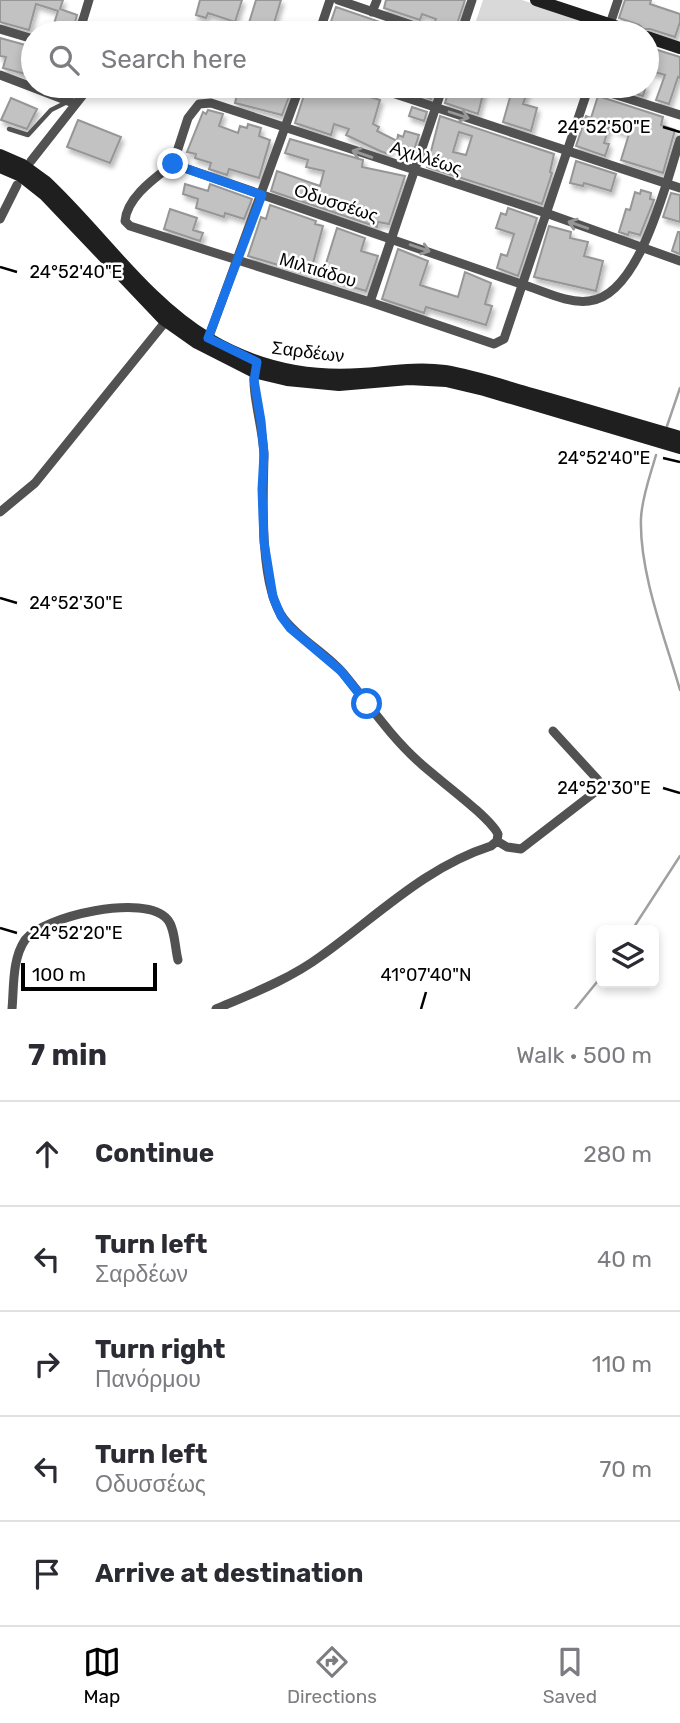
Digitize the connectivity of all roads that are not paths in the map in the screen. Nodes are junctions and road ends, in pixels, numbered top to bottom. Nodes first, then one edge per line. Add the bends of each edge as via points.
1 (89, 0) edge
2 (330, 0) edge
3 (338, 0) edge
4 (377, 0) edge
5 (472, 0) edge
6 (536, 0) edge
7 (618, 0) edge
8 (372, 12) junction
9 (83, 21) edge
10 (323, 21) edge
11 (399, 21) edge
12 (465, 21) edge
13 (588, 21) edge
14 (611, 21) edge
15 (0, 29) edge
16 (21, 35) edge
17 (659, 41) edge
18 (680, 48) edge
19 (0, 76) edge
20 (21, 81) edge
21 (64, 98) edge
22 (77, 98) edge
23 (296, 98) edge
24 (408, 98) edge
25 (439, 98) edge
26 (585, 98) edge
27 (627, 98) edge
28 (72, 103) junction
29 (436, 107) junction
30 (680, 115) edge
31 (286, 128) junction
32 (9, 129) dead end
33 (680, 140) edge
34 (567, 150) junction
35 (0, 155) edge
36 (31, 161) dead end
37 (173, 164) junction
38 (0, 167) edge
39 (413, 171) junction
40 (666, 183) junction
41 (17, 185) dead end
42 (680, 188) edge
43 (262, 195) junction
44 (545, 213) junction
45 (0, 219) edge
46 (390, 238) junction
47 (643, 247) junction
48 (680, 261) edge
49 (237, 262) junction
50 (521, 284) junction
51 (370, 302) junction
52 (166, 321) junction
53 (207, 343) junction
54 (255, 367) junction
55 (680, 437) edge
56 (680, 448) edge
57 (0, 512) edge
58 (553, 731) dead end
59 (497, 841) junction
60 (178, 960) dead end
61 (12, 1009) edge
62 (216, 1009) edge

1 - 9 street
2 - 10 street
3 - 8 street
4 - 8 street
5 - 12 street
6 - 13 main road
7 - 14 street
8 - 11 street
15 - 16 street
17 - 18 main road
19 - 20 street
21 - 28 street
22 - 28 street
23 - 31 street
24 - 29 street
25 - 29 street
26 - 34 street
27 - 30 street
28 - 32 lane via 51,110 28,135
28 - 36 street
29 -> 34 street
29 - 39 street
31 - 37 street, Αχιλλέως via 211,103 199,104 188,118
39 -> 31 street, Αχιλλέως
31 - 43 street
33 - 40 street, Οδυσσέως
34 - 40 street
34 - 44 street
35 - 53 main road, Σαρδέων via 45,181
37 - 43 street, Οδυσσέως
37 - 49 street, Μιλτιάδου via 132,201 125,221
38 - 52 main road, Σαρδέων via 45,195
39 - 44 street, Αχιλλέως
39 - 46 street
40 - 42 street
40 - 47 street, Οδυσσέως
41 - 45 street
43 - 46 street, Οδυσσέως
43 - 49 street
47 -> 44 street, Αχιλλέως
44 - 50 street
46 -> 50 street, Οδυσσέως
46 - 51 street
47 - 48 street, Αχιλλέως
47 - 50 street, Οδυσσέως via 625,278 595,300 570,299
49 - 51 street, Μιλτιάδου
49 - 53 street
50 - 51 street, Μιλτιάδου via 503,340 494,344
52 - 53 main road, Σαρδέων
52 - 57 street via 35,483
53 - 54 main road, Σαρδέων
54 - 55 main road, Σαρδέων via 323,374 447,372
54 - 56 main road, Σαρδέων via 287,380 339,385 446,381
54 - 59 street via 264,454 264,542 273,597 281,616 341,671 414,757 496,829
58 - 59 street via 599,785 531,844 521,849
59 - 62 street via 444,866 309,964
60 - 61 street via 170,921 149,909 116,908 53,921 34,931 21,948

